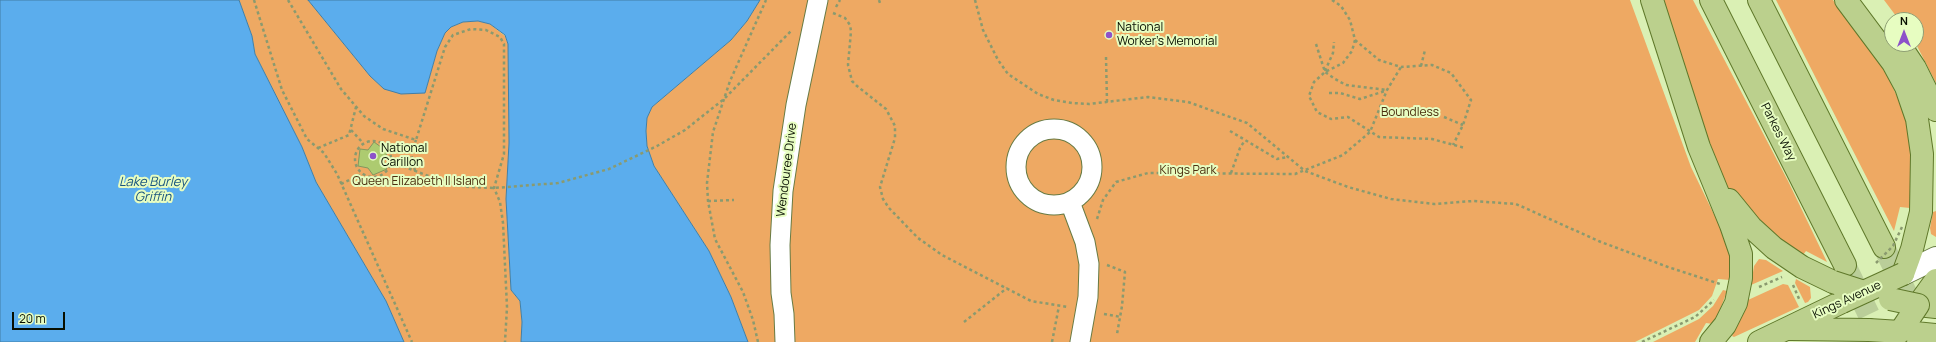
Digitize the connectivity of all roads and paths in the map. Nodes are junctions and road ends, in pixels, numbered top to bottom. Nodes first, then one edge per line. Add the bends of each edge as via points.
1 (254, 0) edge
2 (288, 0) edge
3 (766, 0) edge
4 (818, 0) edge
5 (975, 0) edge
6 (1332, 0) edge
7 (1652, 0) edge
8 (1711, 0) edge
9 (1759, 0) edge
10 (1846, 0) edge
11 (833, 13) dead end
12 (1860, 18) junction
13 (794, 28) dead end
14 (1884, 35) edge
15 (1355, 40) junction
16 (1334, 42) dead end
17 (1316, 44) dead end
18 (1424, 50) dead end
19 (1904, 52) edge
20 (1106, 57) dead end
21 (1421, 66) junction
22 (1401, 67) junction
23 (1325, 72) junction
24 (1387, 90) junction
25 (1329, 93) dead end
26 (724, 99) junction
27 (1107, 102) junction
28 (356, 107) junction
29 (1936, 110) edge
30 (1444, 117) dead end
31 (1463, 125) junction
32 (350, 130) junction
33 (1230, 131) dead end
34 (1370, 132) junction
35 (416, 140) junction
36 (1245, 140) junction
37 (363, 143) junction
38 (1453, 145) junction
39 (318, 148) junction
40 (1465, 148) dead end
41 (1288, 157) junction
42 (392, 162) junction
43 (1706, 166) junction
44 (415, 171) junction
45 (1305, 171) junction
46 (1231, 173) junction
47 (362, 174) junction
48 (341, 184) junction
49 (494, 188) junction
50 (734, 200) dead end
51 (708, 201) junction
52 (1070, 202) junction
53 (1096, 222) dead end
54 (1902, 227) dead end
55 (1879, 256) joint
56 (1917, 261) edge
57 (1104, 264) dead end
58 (1839, 273) junction
59 (1785, 276) dead end
60 (1720, 284) junction
61 (1725, 285) dead end
62 (1007, 288) junction
63 (1755, 288) dead end
64 (1718, 290) dead end
65 (1864, 292) junction
66 (1930, 295) edge
67 (1715, 298) dead end
68 (1890, 299) junction
69 (1059, 306) junction
70 (1071, 308) dead end
71 (1100, 314) dead end
72 (1121, 317) junction
73 (964, 322) dead end
74 (1786, 329) junction
75 (1117, 334) dead end
76 (1861, 336) edge
77 (1908, 337) edge
78 (412, 342) edge
79 (505, 342) edge
80 (758, 342) edge
81 (785, 342) edge
82 (1052, 342) edge
83 (1080, 342) edge
84 (1642, 342) edge
85 (1711, 342) edge
86 (1759, 342) edge

1 - 39 path via 282,90 307,139
2 - 28 path via 341,89
3 - 26 path
4 - 81 street, Wendouree Drive via 797,99 783,190 780,252
5 - 27 path via 989,46 1008,74 1022,85 1054,100 1089,104
6 - 15 path via 1341,6 1350,20
7 - 43 main road
8 - 58 main road, Parkes Way
9 - 55 main road
10 - 12 main road
11 - 62 path via 850,25 848,65 852,81 885,107 895,126 895,138 880,187 887,205 901,222 927,245
12 - 14 main road
12 - 56 main road via 1900,76 1917,119 1922,154
13 - 26 path
15 - 22 path via 1379,60
15 - 23 path via 1352,51 1343,63
16 - 23 path via 1333,53
17 - 23 path
18 - 21 path
19 - 29 main road
20 - 27 path
21 - 22 path
21 - 31 path via 1432,65 1451,73 1471,100
22 - 24 path
23 - 24 path via 1346,85
23 - 34 path via 1314,82 1309,96 1317,112 1332,119 1348,117
24 - 25 path via 1360,99 1340,93
24 - 34 path
26 - 49 path via 685,130 610,169 558,182
26 - 51 path via 713,132 707,183
27 - 41 path via 1148,97 1188,102 1247,123
28 - 32 path
28 - 35 path via 383,129
30 - 31 path
31 - 38 path
32 - 37 path
32 - 39 path via 349,134
33 - 36 path
34 - 38 path via 1379,137 1432,139
34 - 45 path via 1343,155
35 - 44 path via 411,154
35 - 49 path via 445,47 453,35 471,29 486,30 500,37 504,44 504,154
36 - 41 path via 1277,159
36 - 46 path
37 - 42 path via 375,140 386,145
37 - 47 path via 354,158
38 - 40 path
39 - 48 path via 324,153
41 - 45 path
42 - 44 path
42 - 47 path via 380,176 369,177
43 - 58 main road via 1733,206 1762,238 1794,262
43 - 85 main road via 1737,238 1742,260 1736,303 1725,325
44 - 49 path via 469,187
45 - 46 path via 1294,174
45 - 60 path via 1390,199 1434,204 1473,201 1516,204 1601,242
46 - 53 path via 1148,173 1116,182 1103,200
47 - 48 path
48 - 78 path
49 - 79 path via 500,202 503,223 507,307
50 - 51 path
51 - 80 path via 715,239 743,292
52 - 52 street via 1052,205 1040,203 1024,192 1018,182 1016,164 1019,152 1030,137 1041,131 1065,131 1081,140 1088,150 1092,168 1090,180 1084,190
52 - 83 street via 1085,242 1089,264 1088,297
54 - 55 path, bridge via 1890,250
56 - 65 main road, Kings Avenue, bridge
56 - 68 main road
57 - 72 path via 1125,272
58 - 65 main road, bridge
59 - 63 path
60 - 61 path
60 - 64 path
62 - 69 path via 1033,301
62 - 73 path
65 - 68 main road
65 - 74 main road, Kings Avenue, bridge
66 - 68 main road, bridge
66 - 77 main road, bridge
67 - 84 path via 1695,316
68 - 76 main road
69 - 70 path
69 - 82 path
71 - 72 path
72 - 75 path
74 - 76 main road
74 - 86 main road, Kings Avenue
76 - 77 main road, bridge

